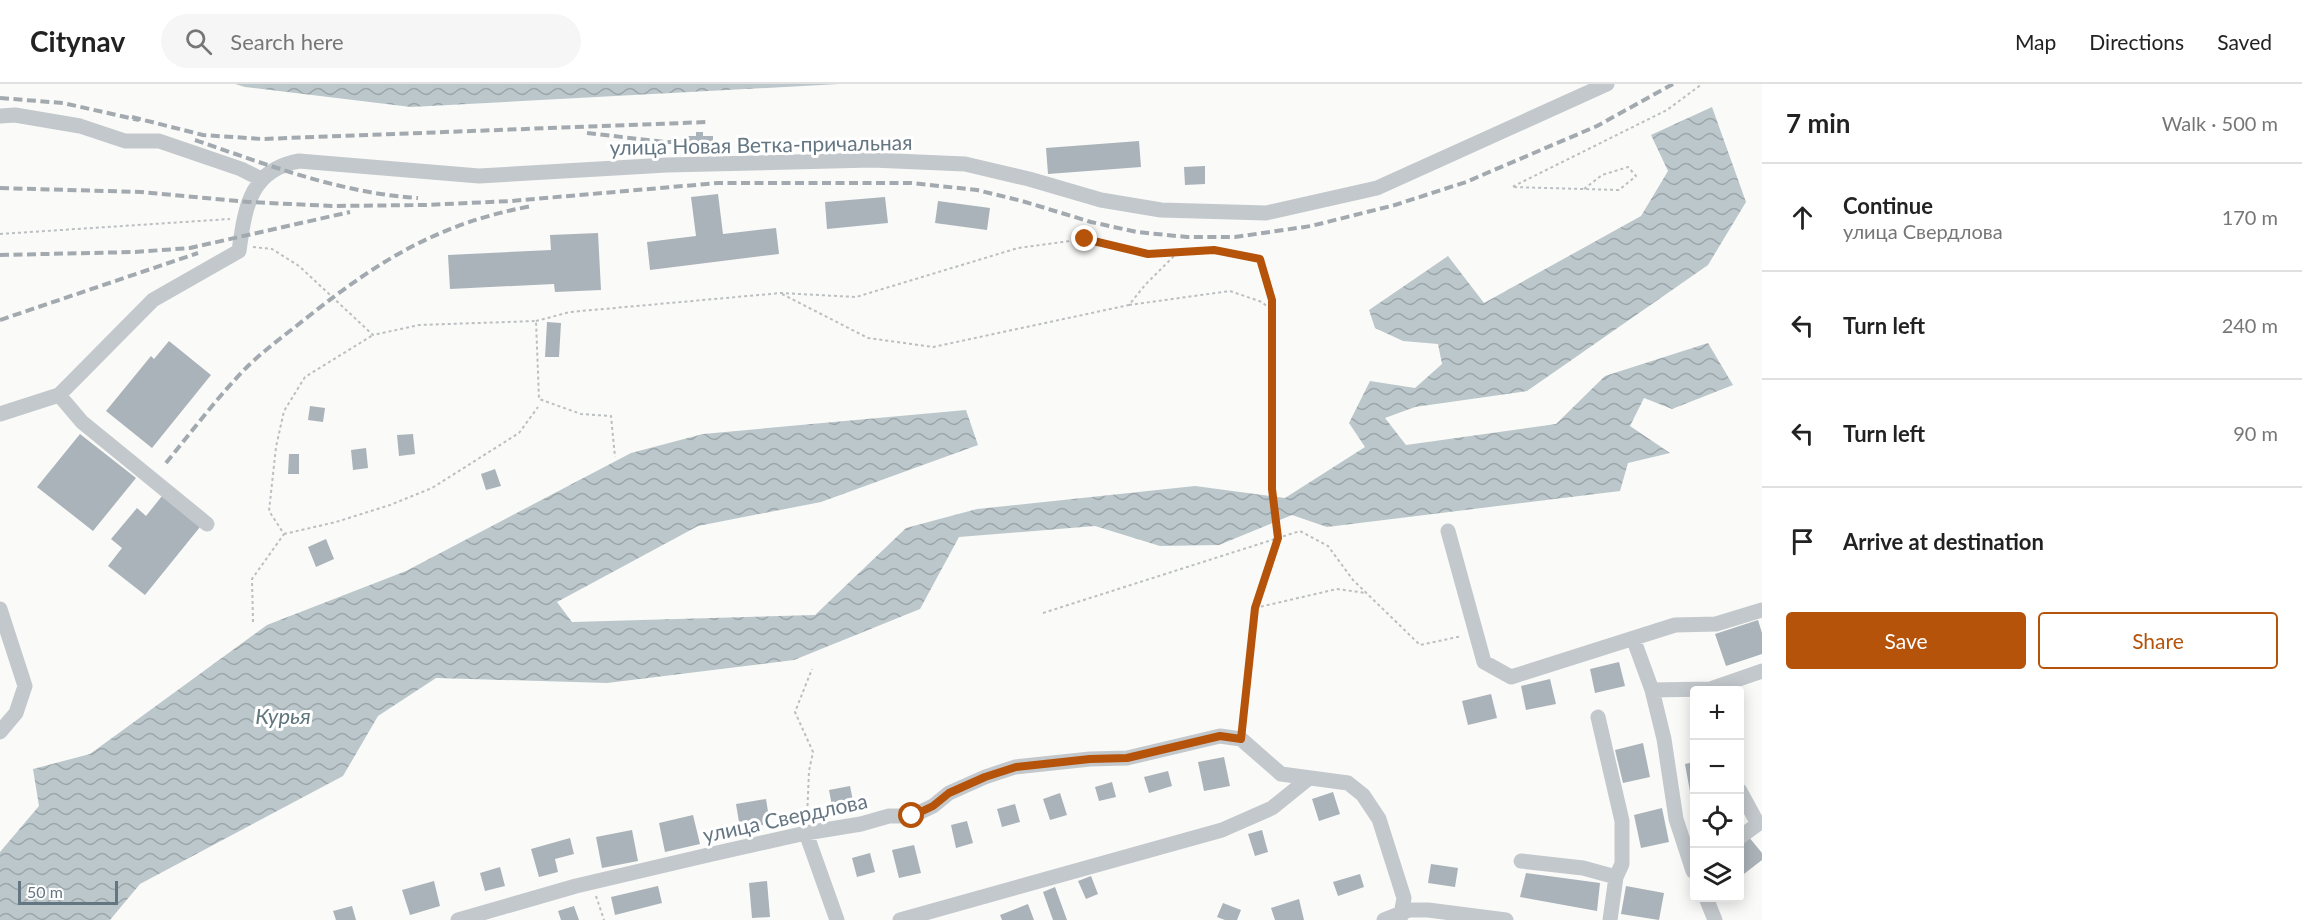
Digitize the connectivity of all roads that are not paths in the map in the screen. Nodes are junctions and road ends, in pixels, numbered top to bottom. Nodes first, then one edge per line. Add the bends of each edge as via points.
1 (1607, 84) edge
2 (0, 116) edge
3 (261, 179) junction
4 (59, 395) junction
5 (0, 414) edge
6 (207, 524) dead end
7 (1448, 531) dead end
8 (0, 609) edge
9 (1762, 610) edge
10 (1633, 638) junction
11 (1762, 670) edge
12 (1725, 686) edge
13 (1690, 689) edge
14 (1652, 690) junction
15 (1598, 717) dead end
16 (0, 732) edge
17 (1308, 779) junction
18 (1742, 794) edge
19 (1760, 826) edge
20 (806, 833) junction
21 (1744, 835) edge
22 (1521, 861) dead end
23 (1690, 862) edge
24 (1616, 877) junction
25 (1708, 902) edge
26 (1400, 917) edge
27 (458, 920) edge
28 (837, 920) edge
29 (900, 920) edge
30 (1384, 920) edge
31 (1506, 920) edge
32 (1610, 920) edge
33 (1715, 920) edge

1 - 3 street, улица Новая Ветка-причальная via 1377,189 1266,213 1161,210 1101,200 965,164 872,160 667,165 479,176 299,161
2 - 3 street via 80,126 125,141 159,141
3 - 4 street via 245,218 239,251 153,300
4 - 5 street
4 - 6 street via 82,422
7 - 10 street via 1484,662 1511,678
8 - 16 street via 25,686 16,713
9 - 10 street via 1716,624 1674,625
10 - 14 street
11 - 12 street
13 - 14 street
14 - 23 street via 1676,819
15 - 24 street via 1622,821 1622,864
17 - 20 street, улица Свердлова via 1281,774 1241,739 1220,736 1127,758 1016,767 949,793 912,816 889,816
17 - 26 street via 1348,783 1363,795 1379,819 1404,898
17 - 29 street via 1272,808 1222,830
18 - 19 street
19 - 21 street
20 - 27 street, улица Свердлова via 591,882
20 - 28 street
22 - 24 street via 1583,868
24 - 32 street
25 - 33 street
26 - 30 street
26 - 31 street via 1409,910 1428,910

